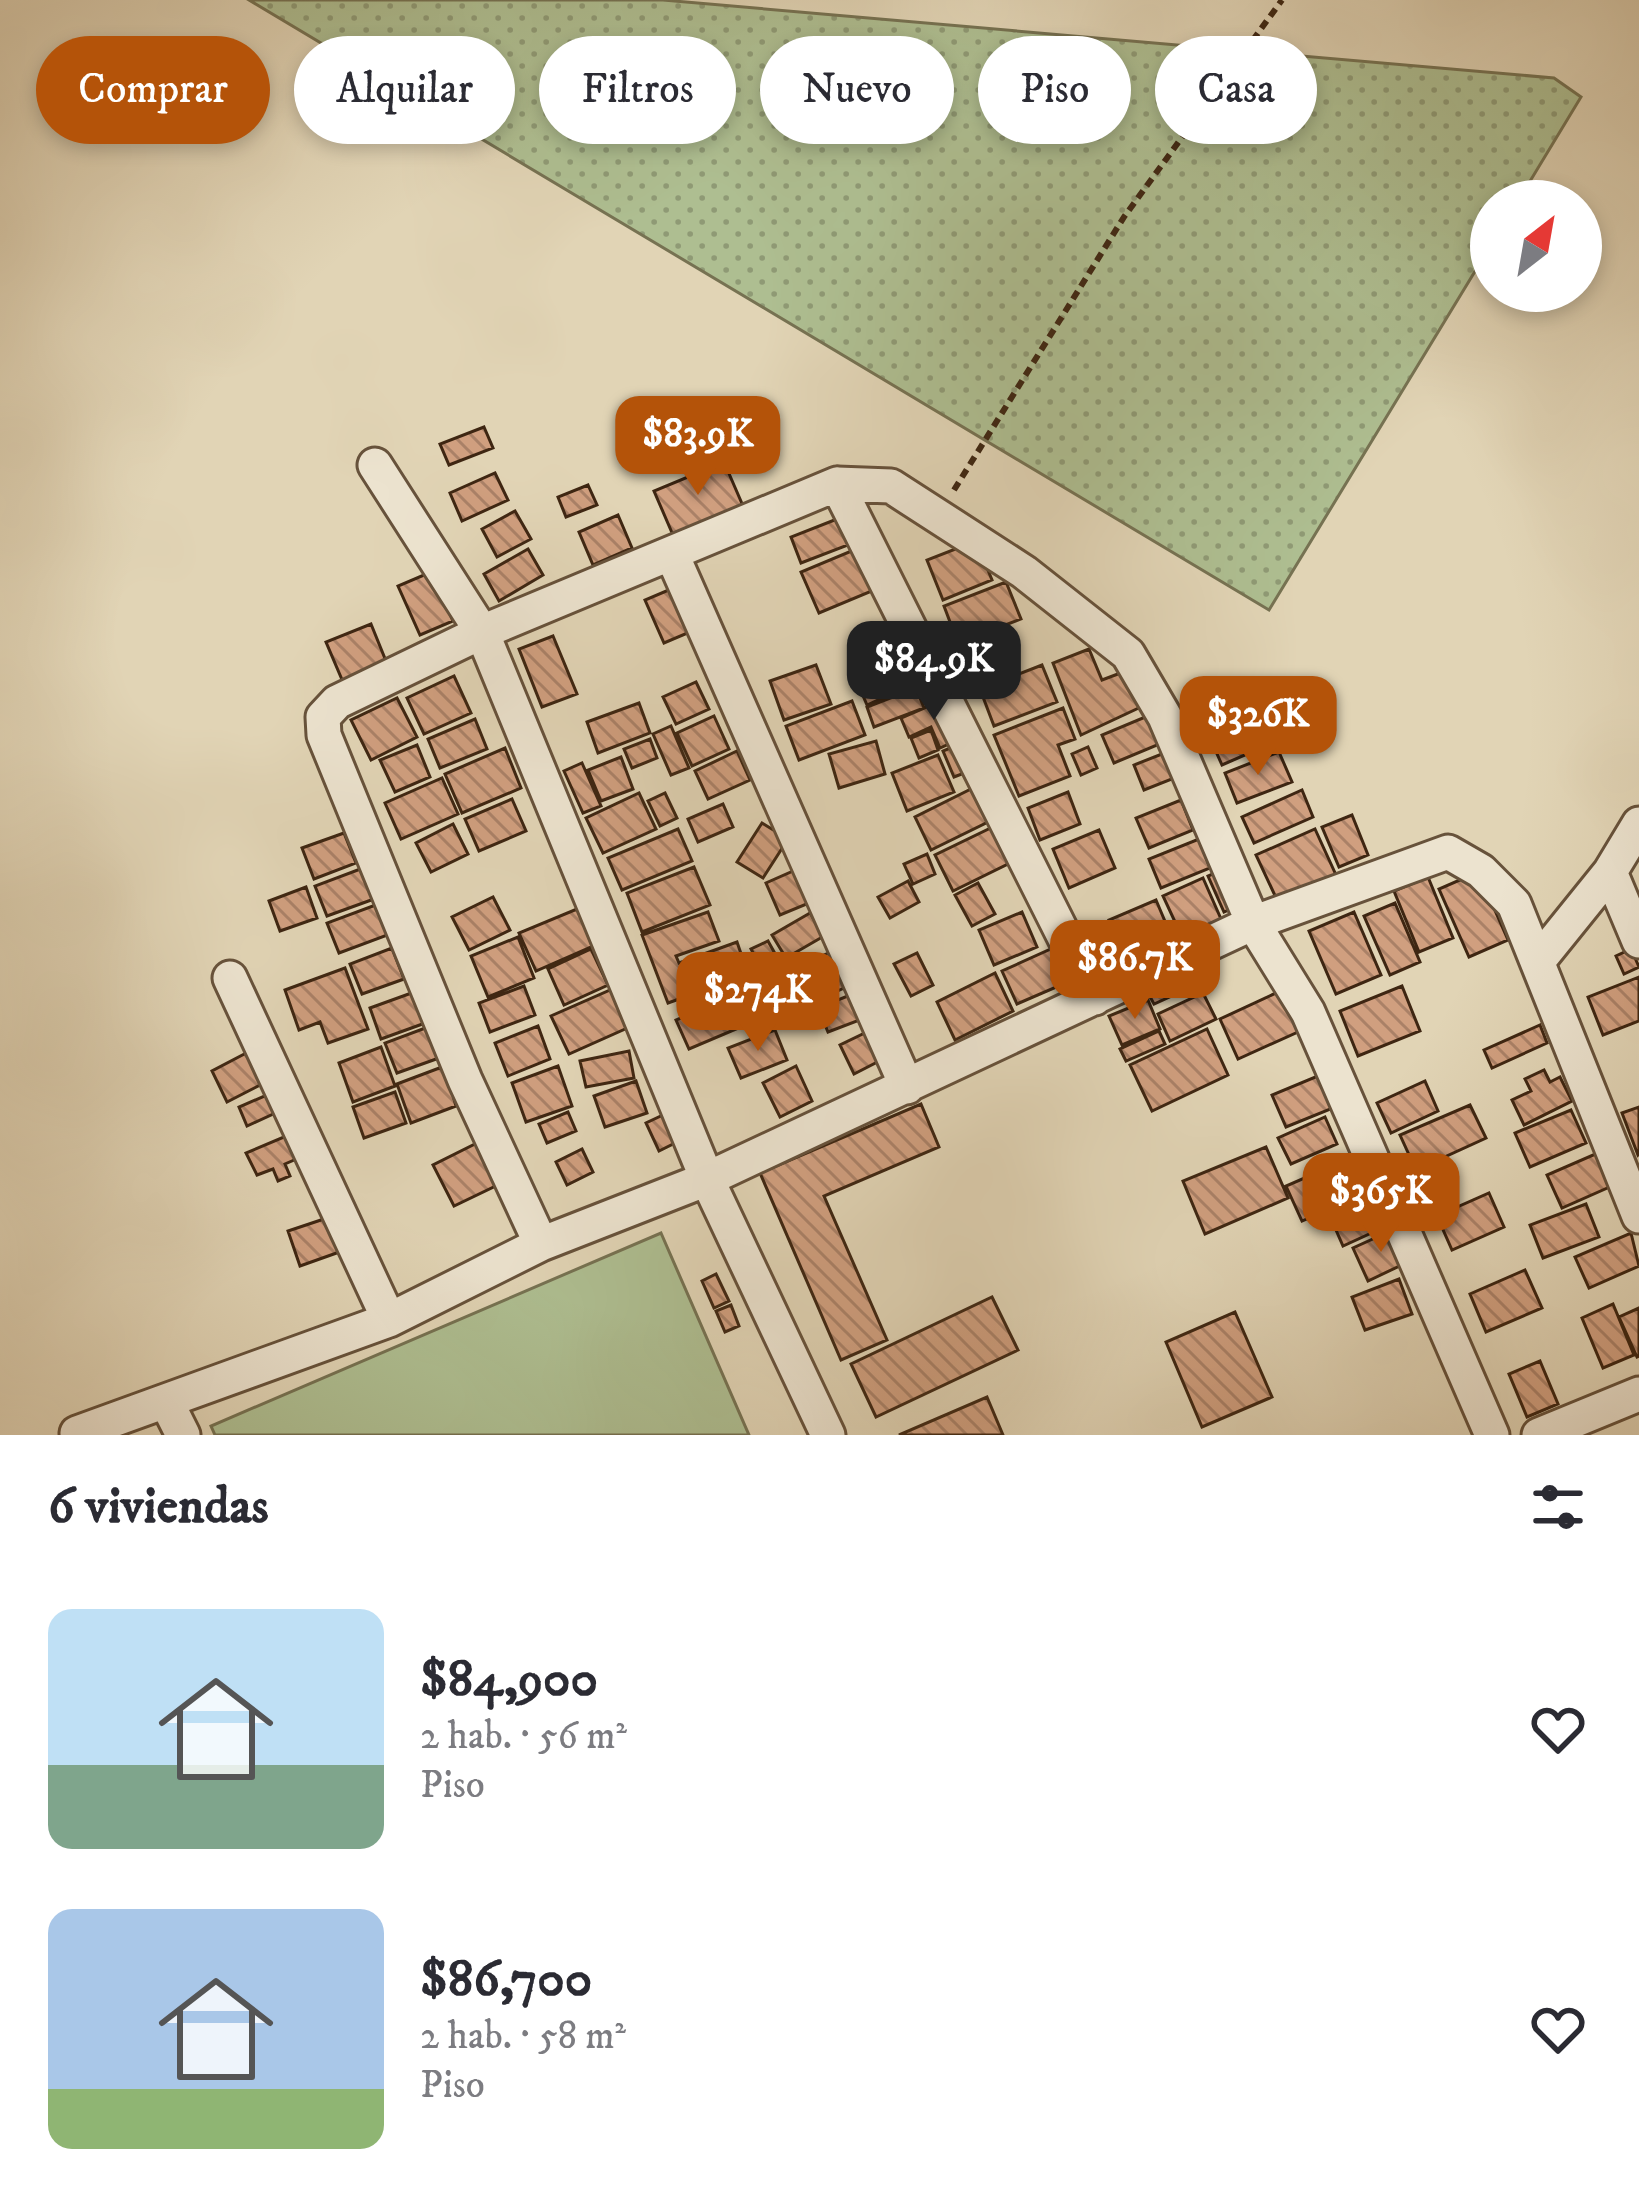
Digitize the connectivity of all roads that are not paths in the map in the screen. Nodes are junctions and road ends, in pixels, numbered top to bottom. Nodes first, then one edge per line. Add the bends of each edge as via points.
1 (375, 465) dead end
2 (837, 484) junction
3 (673, 556) junction
4 (482, 632) junction
5 (1639, 824) edge
6 (1610, 872) junction
7 (1253, 922) junction
8 (1639, 941) edge
9 (1539, 960) junction
10 (230, 978) dead end
11 (1095, 998) junction
12 (907, 1087) junction
13 (707, 1179) junction
14 (1639, 1216) edge
15 (541, 1244) junction
16 (389, 1320) junction
17 (1639, 1394) edge
18 (167, 1403) junction
19 (77, 1433) edge
20 (183, 1435) edge
21 (828, 1435) edge
22 (1492, 1435) edge
23 (1539, 1435) edge

1 - 4 street
2 - 3 street
2 - 7 street via 891,486 1024,572 1128,654 1165,717
2 - 11 street
3 - 4 street
3 - 12 street
4 - 13 street
4 - 15 street via 337,702 323,718 324,735 464,1081
5 - 6 street
6 - 8 street
6 - 9 street
7 - 9 street via 1448,851 1514,904
7 - 11 street
7 - 22 street via 1308,1012
9 - 14 street
10 - 16 street
11 - 12 street
12 - 13 street
13 - 15 street
13 - 21 street
15 - 16 street
16 - 18 street
17 - 23 street
18 - 19 street
18 - 20 street

